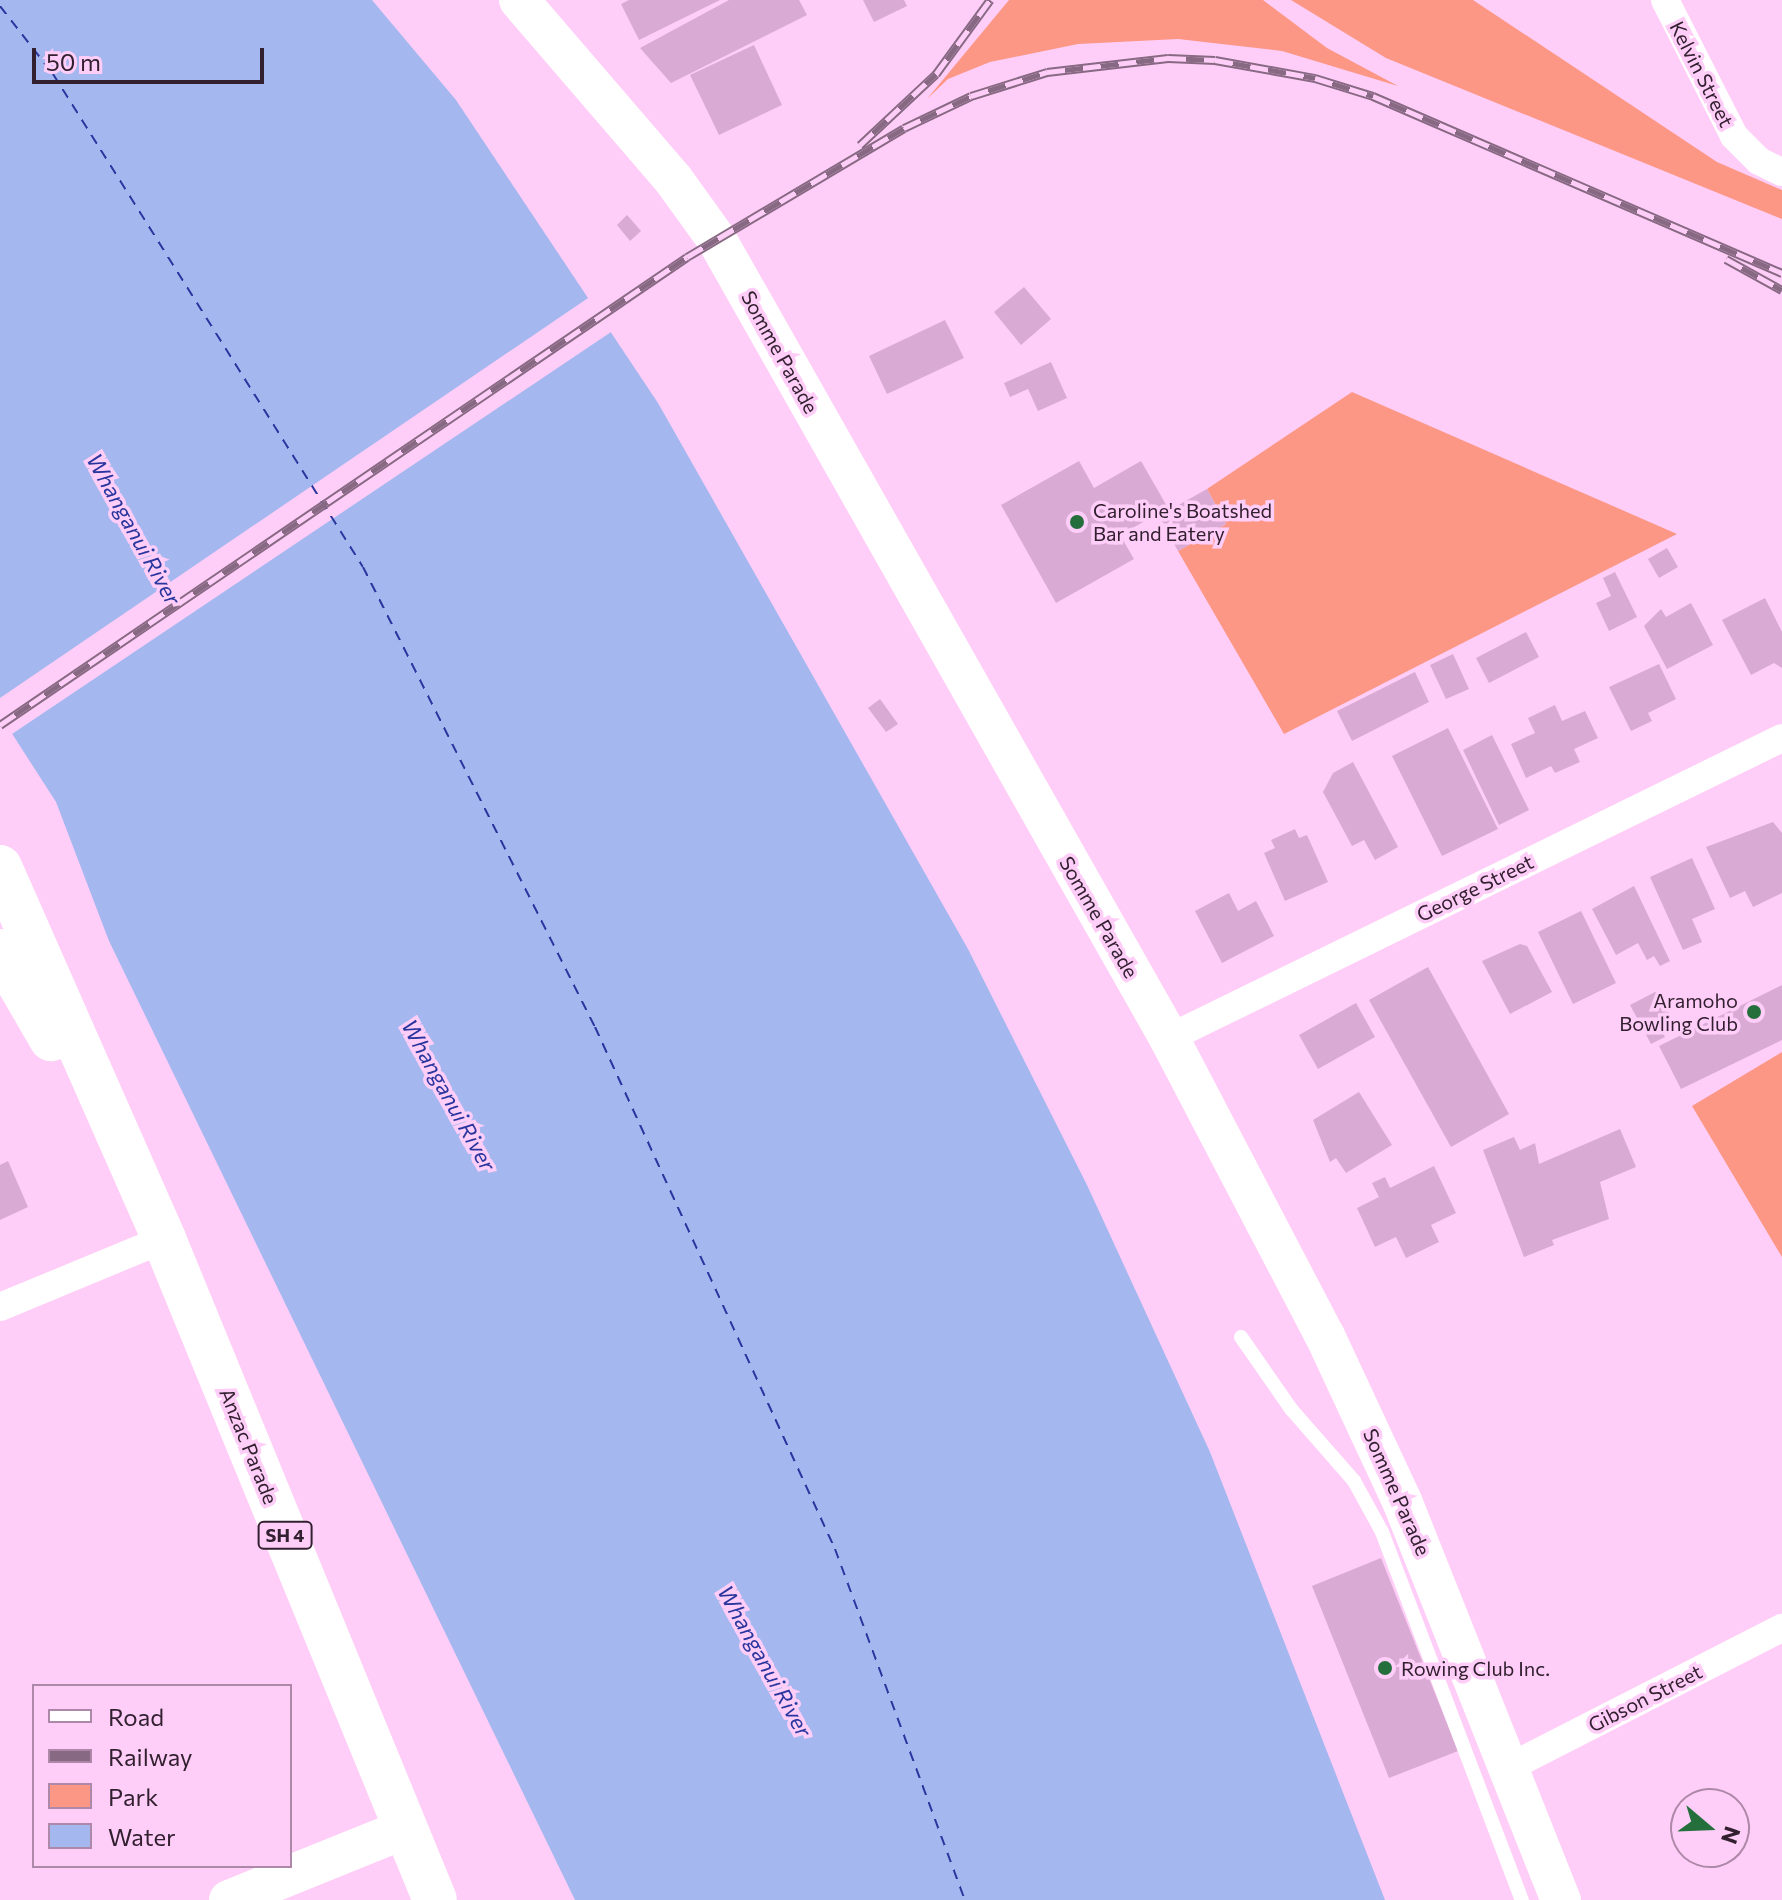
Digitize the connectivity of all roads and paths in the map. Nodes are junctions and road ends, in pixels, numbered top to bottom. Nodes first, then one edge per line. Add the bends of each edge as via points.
1 (519, 0) edge
2 (1665, 0) edge
3 (1782, 172) edge
4 (1782, 738) edge
5 (0, 867) edge
6 (0, 951) edge
7 (1169, 1038) junction
8 (130, 1171) junction
9 (164, 1239) junction
10 (0, 1307) edge
11 (1241, 1337) dead end
12 (1782, 1628) edge
13 (1508, 1768) junction
14 (405, 1829) junction
15 (229, 1900) edge
16 (435, 1900) edge
17 (1522, 1900) edge
18 (1561, 1900) edge

1 - 7 main road, Somme Parade via 673,179 717,240
2 - 3 street, Kelvin Street via 1734,136 1759,161
4 - 7 street, George Street
5 - 8 main road, Anzac Parade / SH 4
6 - 8 main road, Anzac Parade / SH 4
7 - 13 main road, Somme Parade via 1325,1336 1402,1501
8 - 9 main road, Anzac Parade / SH 4
9 - 10 street
9 - 14 main road, Anzac Parade / SH 4
11 - 17 lane via 1291,1409 1354,1481 1382,1532
12 - 13 street, Gibson Street
13 - 18 main road, Somme Parade
14 - 15 main road
14 - 16 main road, Anzac Parade / SH 4

